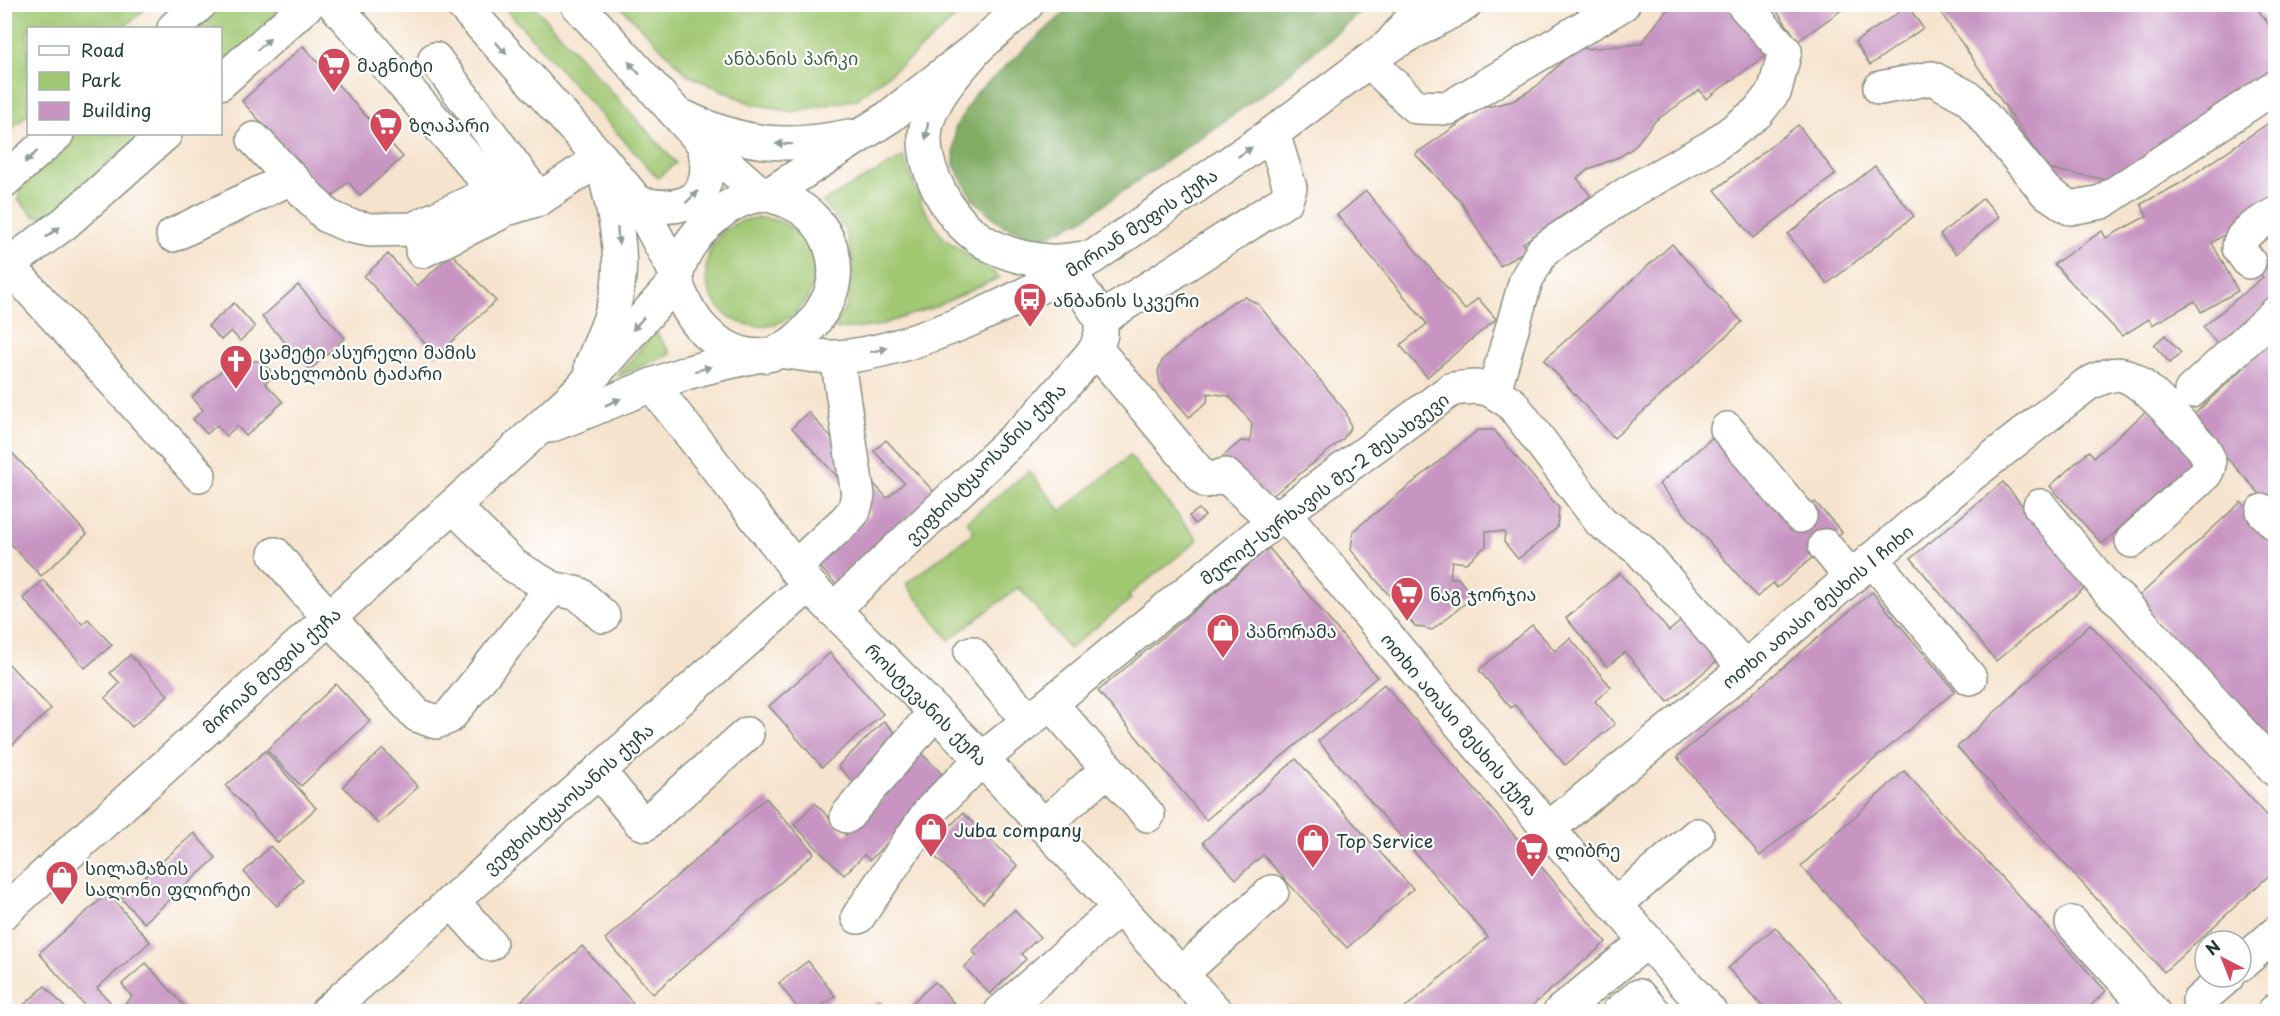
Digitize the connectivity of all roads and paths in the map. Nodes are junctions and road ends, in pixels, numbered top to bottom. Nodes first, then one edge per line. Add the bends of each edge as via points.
1 (200, 4) edge
2 (308, 4) edge
3 (334, 4) edge
4 (462, 4) edge
5 (577, 4) edge
6 (1027, 4) edge
7 (1424, 4) edge
8 (1466, 4) edge
9 (1623, 4) edge
10 (1743, 4) edge
11 (175, 27) edge
12 (978, 47) junction
13 (1379, 53) junction
14 (435, 59) dead end
15 (222, 81) edge
16 (2276, 86) edge
17 (1880, 88) dead end
18 (673, 111) junction
19 (863, 133) junction
20 (1273, 133) junction
21 (56, 135) edge
22 (164, 135) edge
23 (254, 139) dead end
24 (704, 144) junction
25 (601, 158) junction
26 (291, 178) junction
27 (4, 181) edge
28 (765, 195) junction
29 (515, 199) junction
30 (638, 203) junction
31 (2276, 214) edge
32 (173, 235) dead end
33 (422, 251) dead end
34 (2249, 262) dead end
35 (1081, 264) junction
36 (6, 265) edge
37 (677, 277) junction
38 (2276, 313) edge
39 (1098, 334) junction
40 (768, 353) junction
41 (837, 357) junction
42 (652, 385) junction
43 (581, 389) junction
44 (1494, 391) junction
45 (2191, 391) dead end
46 (538, 429) junction
47 (1727, 429) dead end
48 (199, 475) dead end
49 (453, 506) junction
50 (2040, 506) dead end
51 (1800, 516) dead end
52 (1279, 517) junction
53 (2132, 541) dead end
54 (1826, 546) dead end
55 (1871, 553) junction
56 (275, 554) dead end
57 (801, 577) junction
58 (552, 588) junction
59 (833, 610) junction
60 (603, 616) dead end
61 (330, 618) junction
62 (971, 653) dead end
63 (1745, 668) junction
64 (1970, 678) dead end
65 (935, 712) junction
66 (1040, 712) junction
67 (747, 734) dead end
68 (982, 759) junction
69 (1108, 769) junction
70 (2276, 770) edge
71 (599, 771) junction
72 (1148, 815) dead end
73 (847, 816) dead end
74 (1043, 826) junction
75 (1548, 829) junction
76 (1697, 835) dead end
77 (1272, 892) dead end
78 (452, 901) junction
79 (1615, 905) junction
80 (1119, 908) junction
81 (4, 912) edge
82 (858, 917) dead end
83 (2072, 923) dead end
84 (2276, 933) edge
85 (1647, 941) junction
86 (490, 944) dead end
87 (2253, 953) edge
88 (2213, 989) edge
89 (1195, 998) edge
90 (2199, 1001) dead end
91 (344, 1006) edge
92 (1000, 1011) edge
93 (1560, 1011) edge
94 (1620, 1011) edge
95 (1654, 1011) edge
96 (1710, 1011) edge
97 (2153, 1011) edge

1 - 11 main road
15 -> 2 main road
3 - 29 main road
4 -> 25 main road
18 -> 5 main road
6 - 12 main road
7 - 13 main road, მირიან მეფის ქუჩა
8 - 13 main road
9 - 13 main road via 1449,108 1416,107
10 - 44 main road via 1785,51 1775,90 1757,113 1713,146 1628,193 1544,250 1526,280
12 - 19 main road
12 -> 35 main road via 953,77 928,119 926,153 943,200 971,234 998,250 1015,256
13 - 20 main road, მირიან მეფის ქუჩა
14 - 29 main road
16 - 17 main road via 2102,202 2070,208 2045,191 1969,98 1932,78
19 -> 18 main road via 819,142 764,143 701,125
18 - 24 main road
19 - 28 main road
35 -> 20 main road, მირიან მეფის ქუჩა
20 - 39 main road, ვეფხისტყაოსანის ქუჩა via 1290,188 1286,200
21 -> 27 main road
36 -> 22 main road via 65,224
23 - 26 main road
24 - 28 main road
30 -> 24 main road via 660,208 689,203 705,179
25 - 29 main road
25 - 30 main road
25 -> 43 main road via 617,224 620,266 611,316
26 - 29 main road via 327,216 370,230 413,229
26 - 32 main road
28 - 37 main road via 746,197 717,214 690,245
28 - 40 main road via 790,202 807,213 829,242 835,260 834,282 810,327 794,342
29 - 33 main road
30 - 37 main road
31 - 34 main road via 2241,239 2239,248
35 - 39 main road
41 -> 35 main road, მირიან მეფის ქუჩა via 876,351 945,329 998,307
36 - 48 main road
37 - 40 main road via 684,303 713,340 733,351
37 -> 43 main road, მირიან მეფის ქუჩა
38 - 45 main road
39 - 52 main road, ოთხი ათასი მესხის ქუჩა via 1206,481 1225,475
39 - 59 main road, ვეფხისტყაოსანის ქუჩა via 1036,418
40 - 41 main road, მირიან მეფის ქუჩა
42 -> 40 main road, მირიან მეფის ქუჩა
41 - 57 main road, ვეფხისტყაოსანის ქუჩა via 858,495 854,511
46 -> 42 main road, მირიან მეფის ქუჩა
42 - 57 main road, როსტევანის ქუჩა
43 - 46 main road, მირიან მეფის ქუჩა
44 - 52 main road, მელიქ-სურხავის მე-2 შესახვევი via 1480,386 1452,389
44 - 63 main road via 1512,405 1601,522 1639,549
46 - 49 main road, მირიან მეფის ქუჩა
47 - 51 main road
49 - 58 main road via 514,566
49 - 61 main road, მირიან მეფის ქუჩა
50 - 70 main road via 2108,590
52 - 66 main road, მელიქ-სურხავის მე-2 შესახვევი
52 - 75 main road, ოთხი ათასი მესხის ქუჩა
53 - 55 main road, ოთხი ათასი მესხის I ჩიხი via 2205,474 2210,460 2139,383 2114,375 2086,385
54 - 55 main road
55 - 63 main road, ოთხი ათასი მესხის I ჩიხი
55 - 64 main road
56 - 61 main road
57 - 59 main road, როსტევანის ქუჩა
57 - 71 main road, ვეფხისტყაოსანის ქუჩა
58 - 60 main road via 579,594
58 - 61 main road via 449,717 436,722 417,716
59 - 65 main road, როსტევანის ქუჩა
61 - 81 main road, მირიან მეფის ქუჩა
62 - 66 main road
63 - 75 main road, ოთხი ათასი მესხის I ჩიხი
65 - 68 main road, როსტევანის ქუჩა
65 - 73 main road
66 - 68 main road, მელიქ-სურხავის მე-2 შესახვევი
66 - 69 main road
67 - 71 main road via 645,824
68 - 74 main road, როსტევანის ქუჩა
68 - 82 main road, მელიქ-სურხავის მე-2 შესახვევი via 929,812
69 - 72 main road
69 - 74 main road
71 - 78 main road, ვეფხისტყაოსანის ქუჩა
74 - 80 main road, როსტევანის ქუჩა
75 - 79 main road, ოთხი ათასი მესხის ქუჩა
76 - 79 main road
77 - 89 main road
78 - 86 main road
78 - 91 main road, ვეფხისტყაოსანის ქუჩა
79 - 85 main road, ოთხი ათასი მესხის ქუჩა
80 - 89 main road, როსტევანის ქუჩა
80 - 92 main road
83 - 97 main road
84 - 87 main road
85 - 93 main road
85 - 96 main road, ოთხი ათასი მესხის ქუჩა
88 - 90 main road
94 - 95 main road via 1639,996

